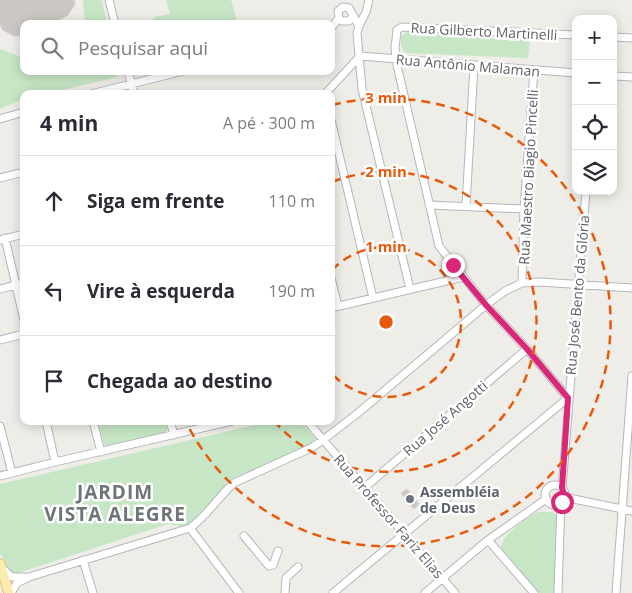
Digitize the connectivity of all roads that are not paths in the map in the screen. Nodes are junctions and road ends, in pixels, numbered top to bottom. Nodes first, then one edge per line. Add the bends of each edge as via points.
1 (109, 0) edge
2 (368, 2) edge
3 (344, 4) edge
4 (351, 17) junction
5 (339, 18) junction
6 (114, 20) edge
7 (335, 23) edge
8 (358, 29) junction
9 (572, 35) edge
10 (617, 37) edge
11 (632, 38) edge
12 (360, 56) junction
13 (396, 58) junction
14 (474, 66) junction
15 (534, 70) junction
16 (572, 73) edge
17 (129, 75) edge
18 (166, 75) edge
19 (617, 76) edge
20 (632, 77) edge
21 (131, 83) junction
22 (106, 90) edge
23 (133, 90) edge
24 (329, 90) edge
25 (20, 113) edge
26 (0, 119) edge
27 (335, 137) edge
28 (20, 173) edge
29 (0, 178) edge
30 (586, 195) edge
31 (429, 205) junction
32 (466, 205) junction
33 (524, 209) junction
34 (20, 235) edge
35 (3, 239) edge
36 (463, 277) junction
37 (522, 283) junction
38 (20, 284) edge
39 (579, 285) junction
40 (16, 286) junction
41 (632, 288) edge
42 (0, 289) edge
43 (410, 289) junction
44 (373, 298) junction
45 (20, 303) edge
46 (486, 305) junction
47 (335, 307) edge
48 (20, 335) edge
49 (0, 340) edge
50 (527, 349) junction
51 (632, 376) edge
52 (568, 398) junction
53 (47, 425) edge
54 (94, 425) edge
55 (171, 425) edge
56 (209, 425) edge
57 (310, 425) edge
58 (0, 426) edge
59 (174, 435) junction
60 (323, 440) junction
61 (100, 452) junction
62 (55, 462) junction
63 (12, 473) junction
64 (0, 476) edge
65 (364, 488) junction
66 (562, 488) junction
67 (546, 499) junction
68 (563, 499) junction
69 (622, 510) junction
70 (632, 511) edge
71 (190, 528) junction
72 (403, 534) junction
73 (244, 536) dead end
74 (488, 540) junction
75 (278, 551) dead end
76 (83, 560) junction
77 (1, 566) edge
78 (298, 567) dead end
79 (29, 577) junction
80 (442, 578) junction
81 (10, 593) edge
82 (93, 593) edge
83 (239, 593) edge
84 (285, 593) edge
85 (333, 593) edge
86 (425, 593) edge
87 (454, 593) edge
88 (534, 593) edge
89 (558, 593) edge
90 (616, 593) edge

1 - 6 street
2 - 4 street
2 - 8 street
3 - 4 street via 351,9
3 - 5 street via 338,11
4 - 5 street via 342,21
4 - 8 street
5 - 7 street
8 - 12 street
9 - 13 street, Rua Gilberto Martinelli via 402,27 396,33
10 - 11 street
12 - 13 street, Rua Antônio Malaman
12 - 24 street
12 - 43 street via 362,88
13 - 14 street, Rua Antônio Malaman
13 - 31 street
14 - 15 street, Rua Antônio Malaman
14 - 32 street
15 - 16 street, Rua Antônio Malaman
15 - 33 street, Rua Maestro Biagio Pincelli
17 - 21 street
18 - 21 street
19 - 20 street
21 - 22 street
21 - 23 street
25 - 26 street
27 - 44 street
28 - 29 street
30 - 39 street, Rua José Bento da Glória
31 - 32 street
31 - 36 street via 439,246
32 - 33 street
33 - 37 street, Rua Maestro Biagio Pincelli
34 - 35 street
35 - 40 street
36 - 43 street
36 - 46 street
37 - 39 street
37 - 46 street
38 - 40 street
39 - 41 street
39 - 52 street, Rua José Bento da Glória
40 - 42 street
40 - 45 street
43 - 44 street
44 - 47 street
46 - 50 street
46 - 60 street
48 - 49 street
50 - 52 street
50 - 65 street, Rua José Angotti
51 - 69 street
52 - 66 street, Rua José Bento da Glória
52 - 72 street
53 - 62 street
54 - 61 street
55 - 59 street
56 - 59 street
57 - 60 street, Rua Professor Fariz Elias
58 - 63 street
59 - 61 street
60 - 65 street, Rua Professor Fariz Elias
60 - 71 street via 234,483
61 - 62 street
62 - 63 street
63 - 64 street
65 - 72 street, Rua Professor Fariz Elias
66 - 67 street via 551,486 546,490
66 - 68 street
67 - 68 street via 553,504
67 - 74 street
68 - 69 street
68 - 89 street
69 - 70 street
69 - 90 street
71 - 76 street
71 - 83 street
72 - 80 street, Rua Professor Fariz Elias
72 - 85 street
73 - 75 street via 269,566 273,565
74 - 80 street
74 - 88 street
76 - 79 street
76 - 82 street
77 - 79 street via 12,577
77 - 81 main road
78 - 84 street via 286,578
79 - 81 street via 17,583
80 - 86 street
80 - 87 street, Rua Professor Fariz Elias

